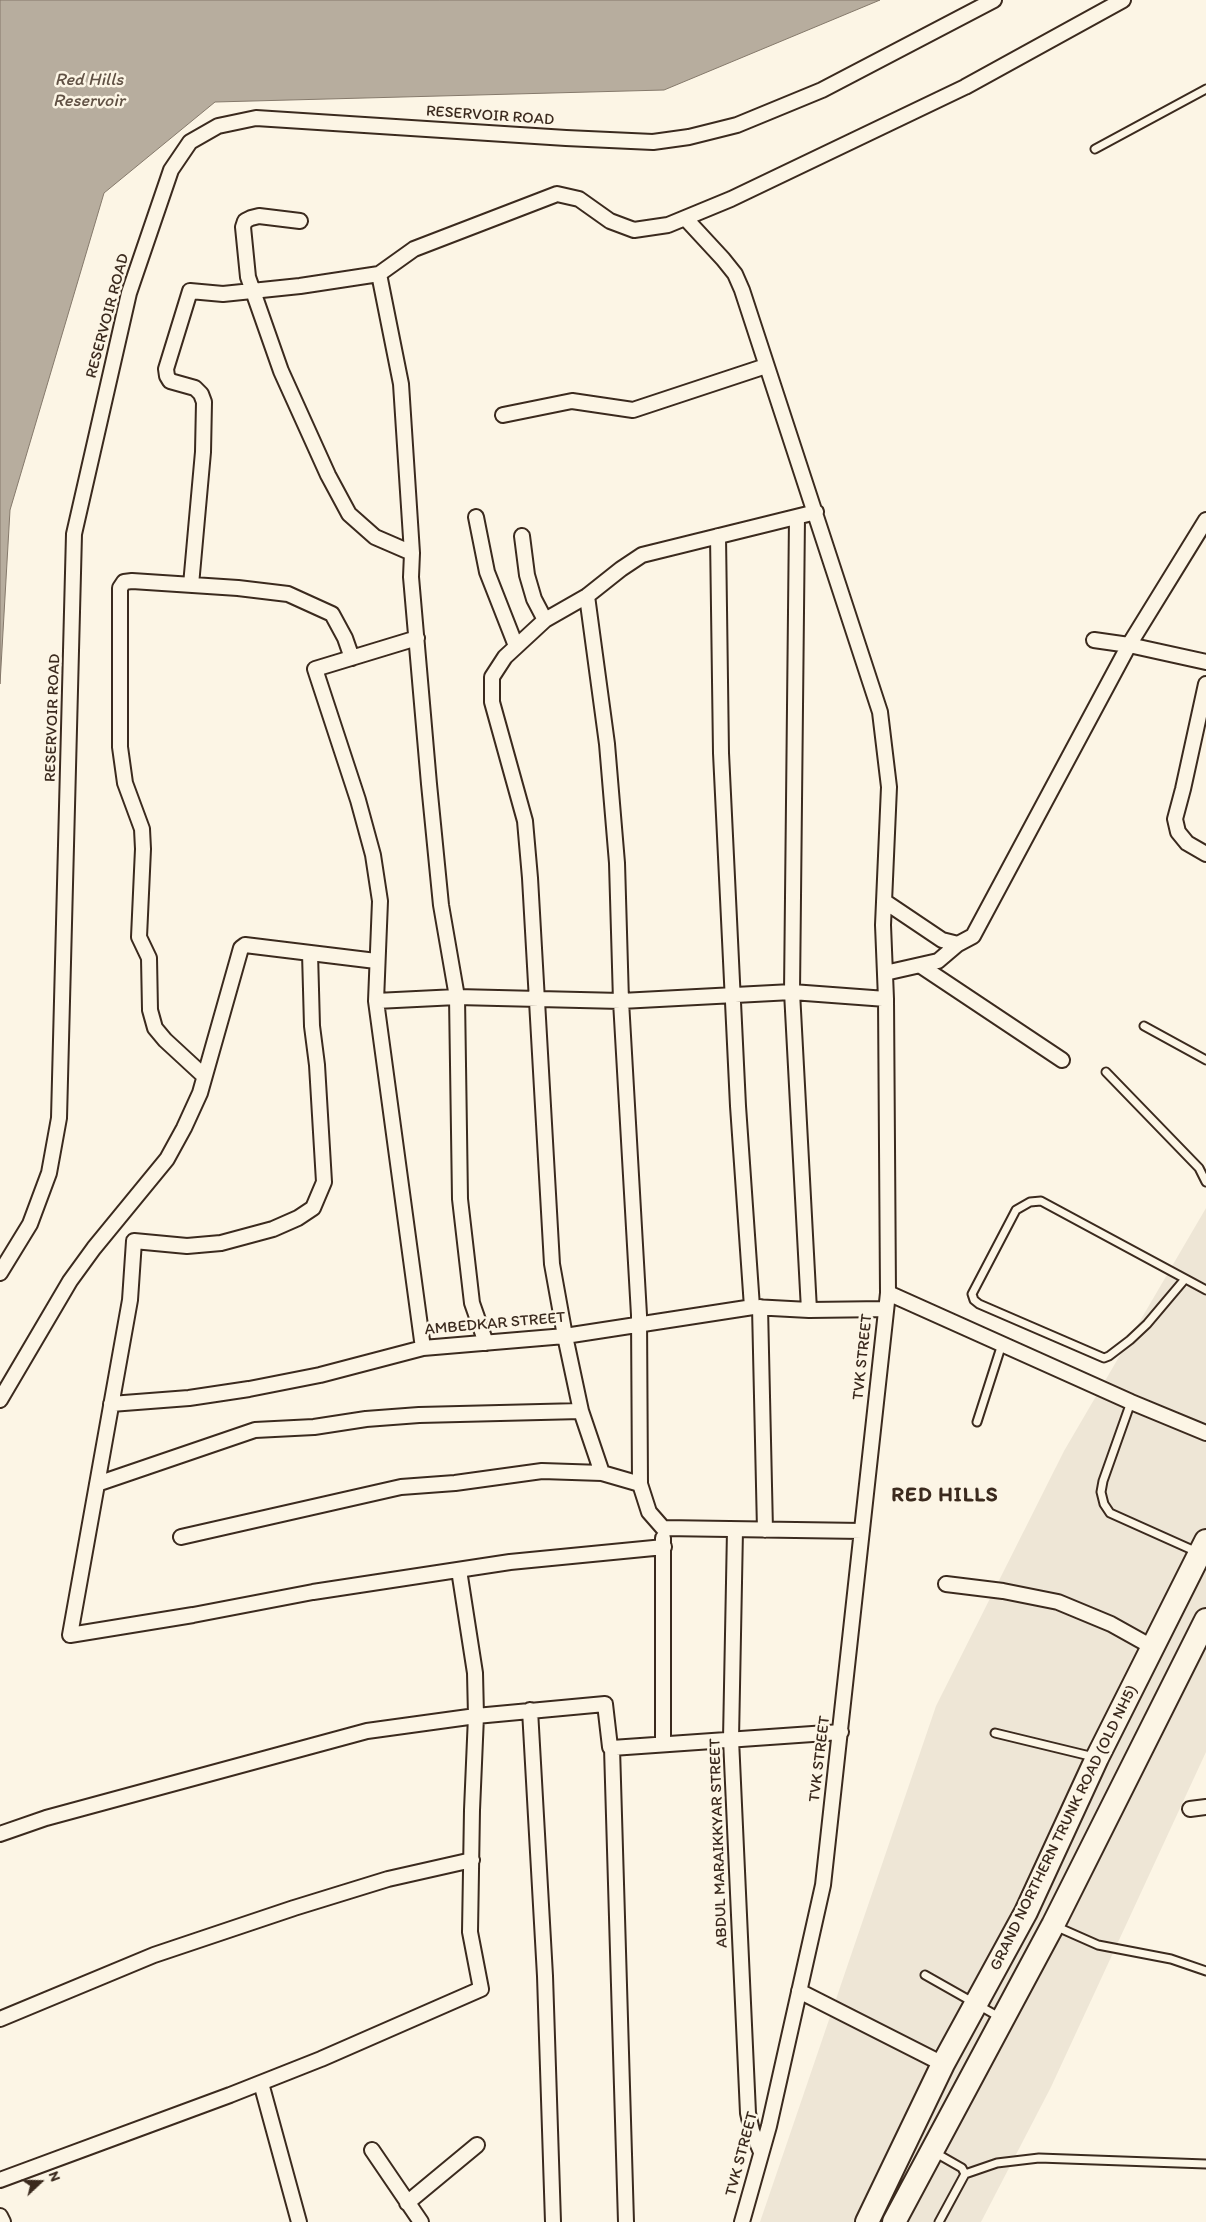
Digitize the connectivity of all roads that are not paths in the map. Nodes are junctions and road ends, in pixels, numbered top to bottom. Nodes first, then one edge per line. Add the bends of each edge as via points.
1 (994, 0) edge
2 (1123, 0) edge
3 (1206, 89) edge
4 (1095, 149) dead end
5 (686, 219) junction
6 (300, 221) dead end
7 (379, 274) junction
8 (253, 291) junction
9 (766, 366) junction
10 (503, 415) dead end
11 (816, 512) junction
12 (476, 517) dead end
13 (797, 517) junction
14 (1206, 520) edge
15 (522, 536) dead end
16 (718, 536) junction
17 (412, 553) junction
18 (191, 585) junction
19 (587, 596) junction
20 (545, 620) junction
21 (417, 638) junction
22 (1094, 640) dead end
23 (1129, 645) junction
24 (516, 646) junction
25 (352, 658) junction
26 (1206, 662) edge
27 (1206, 684) edge
28 (1206, 854) edge
29 (884, 901) junction
30 (958, 944) junction
31 (310, 953) junction
32 (376, 961) junction
33 (921, 966) junction
34 (885, 973) junction
35 (792, 992) junction
36 (732, 996) junction
37 (456, 997) junction
38 (886, 999) junction
39 (537, 1000) junction
40 (376, 1001) junction
41 (621, 1001) junction
42 (1144, 1026) dead end
43 (1062, 1060) dead end
44 (1206, 1060) edge
45 (1106, 1072) dead end
46 (204, 1076) junction
47 (1206, 1182) edge
48 (0, 1273) edge
49 (1185, 1279) junction
50 (1206, 1290) edge
51 (888, 1293) junction
52 (756, 1307) junction
53 (809, 1310) junction
54 (886, 1310) junction
55 (639, 1324) junction
56 (565, 1336) junction
57 (486, 1343) junction
58 (1002, 1344) junction
59 (423, 1348) junction
60 (0, 1400) edge
61 (1131, 1402) junction
62 (110, 1404) junction
63 (582, 1411) junction
64 (977, 1422) dead end
65 (1206, 1433) edge
66 (602, 1473) junction
67 (97, 1484) junction
68 (640, 1484) junction
69 (663, 1528) junction
70 (735, 1530) junction
71 (765, 1530) junction
72 (862, 1531) junction
73 (181, 1537) dead end
74 (664, 1547) junction
75 (1203, 1547) edge
76 (459, 1570) junction
77 (946, 1584) dead end
78 (1206, 1620) edge
79 (1154, 1648) junction
80 (530, 1710) junction
81 (476, 1716) junction
82 (841, 1732) junction
83 (995, 1733) dead end
84 (732, 1739) junction
85 (663, 1744) junction
86 (612, 1748) junction
87 (1096, 1758) junction
88 (1206, 1807) edge
89 (1190, 1810) dead end
90 (0, 1834) edge
91 (472, 1860) junction
92 (1053, 1925) junction
93 (1206, 1972) edge
94 (926, 1975) dead end
95 (799, 1991) junction
96 (976, 2003) junction
97 (1003, 2018) junction
98 (0, 2019) edge
99 (943, 2064) junction
100 (260, 2083) junction
101 (477, 2145) dead end
102 (372, 2150) dead end
103 (932, 2151) junction
104 (761, 2152) junction
105 (1206, 2164) edge
106 (965, 2174) junction
107 (0, 2180) edge
108 (407, 2203) junction
109 (0, 2216) edge
110 (3, 2222) edge
111 (299, 2222) edge
112 (421, 2222) edge
113 (553, 2222) edge
114 (626, 2222) edge
115 (742, 2222) edge
116 (867, 2222) edge
117 (894, 2222) edge
118 (939, 2222) edge

1 - 48 street, RESERVOIR ROAD via 822,90 737,125 689,137 653,142 256,118 218,126 190,142 171,170 128,293 74,534 60,1118 49,1173 30,1224
2 - 5 street via 965,87
3 - 4 lane
5 - 7 street via 634,230 610,222 579,199 558,194 414,249
5 - 9 street, TVK STREET via 735,274
6 - 8 street via 259,216 245,222 248,277
7 - 8 street
7 - 17 street via 401,384
8 - 17 street via 281,371 349,514 375,537
8 - 18 street via 223,294 190,291 166,369 170,381 195,388 204,402 203,452
9 - 10 street via 633,410 572,401
9 - 11 street, TVK STREET
11 - 13 street
11 - 29 street, TVK STREET via 880,712 889,787
12 - 24 street via 487,572
13 - 16 street
13 - 35 street
14 - 23 street
15 - 20 street via 527,575
16 - 19 street via 642,555
16 - 36 street via 721,753
17 - 21 street
18 - 25 street via 288,594 313,604 332,614
18 - 46 street via 132,580 124,582 120,588 120,747 126,782 142,829 139,937 149,958 150,1010 155,1028
19 - 20 street
19 - 41 street via 607,744 617,863
20 - 24 street
21 - 25 street
21 - 37 street via 441,905
22 - 23 street
23 - 26 street
23 - 30 street via 972,936
24 - 39 street via 492,677 492,702 525,822
25 - 32 street via 315,669 373,855 380,900
27 - 28 street via 1175,819 1178,832 1187,843
29 - 30 street via 942,940
29 - 34 street, TVK STREET
30 - 33 street via 938,961
31 - 32 street
31 - 46 street via 245,945 241,948
31 - 62 street via 324,1182 314,1208 273,1229 221,1243 187,1246 134,1242 130,1300
32 - 40 street
33 - 34 street
33 - 43 street
34 - 38 street, TVK STREET
35 - 36 street
35 - 38 street
35 - 53 street
36 - 41 street
36 - 52 street
37 - 39 street
37 - 40 street
37 - 57 street via 460,1199 472,1303
38 - 51 street, TVK STREET
39 - 41 street
39 - 56 street via 552,1264
40 - 59 street
41 - 55 street
42 - 44 lane
45 - 47 lane via 1199,1168
46 - 60 street via 200,1092 167,1159 70,1281
49 - 49 lane via 1041,1201 1030,1202 1016,1210 972,1294 979,1304 1104,1358 1147,1324
49 - 50 lane
51 - 54 street, TVK STREET
51 - 58 street
52 - 53 street, AMBEDKAR STREET
52 - 55 street, AMBEDKAR STREET
52 - 71 street
53 - 54 street, AMBEDKAR STREET
54 - 72 street, TVK STREET
55 - 56 street, AMBEDKAR STREET
55 - 68 street
56 - 57 street, AMBEDKAR STREET
56 - 63 street
57 - 59 street, AMBEDKAR STREET
58 - 61 street
58 - 64 lane
59 - 62 street, AMBEDKAR STREET via 320,1375 249,1389 189,1398
61 - 65 street
61 - 75 lane via 1103,1480 1104,1504 1110,1513
62 - 67 street
63 - 66 street
63 - 67 street via 420,1415 255,1430
66 - 68 street
66 - 73 street via 542,1471 401,1487
67 - 76 street via 70,1635
68 - 69 street via 648,1512
69 - 70 street
69 - 74 street
70 - 71 street
70 - 84 street, ABDUL MARAIKKYAR STREET
71 - 72 street
72 - 82 street, TVK STREET
74 - 76 street
74 - 85 street
75 - 79 main road, GRAND NORTHERN TRUNK ROAD (OLD NH5)
76 - 81 street via 475,1673
77 - 79 street via 1058,1602 1111,1624
78 - 92 main road, GRAND NORTHERN TRUNK ROAD (OLD NH5)
79 - 87 main road, GRAND NORTHERN TRUNK ROAD (OLD NH5)
80 - 81 street
80 - 86 street via 605,1704
80 - 113 street via 545,1976
81 - 90 street via 367,1731 46,1818
81 - 91 street
82 - 84 street
82 - 95 street, TVK STREET via 822,1885
83 - 87 lane
84 - 85 street
84 - 104 street, ABDUL MARAIKKYAR STREET via 748,2114
85 - 86 street
86 - 114 street
87 - 96 main road, GRAND NORTHERN TRUNK ROAD (OLD NH5) via 1026,1912
88 - 89 street
91 - 98 street via 388,1879 284,1911 154,1955
91 - 100 street via 470,1932 481,1989
92 - 93 lane via 1098,1945 1171,1959
92 - 97 main road, GRAND NORTHERN TRUNK ROAD (OLD NH5)
94 - 96 lane
95 - 99 street
95 - 104 street, TVK STREET
96 - 97 lane
96 - 99 main road, GRAND NORTHERN TRUNK ROAD (OLD NH5)
97 - 103 main road, GRAND NORTHERN TRUNK ROAD (OLD NH5)
99 - 116 main road, GRAND NORTHERN TRUNK ROAD (OLD NH5)
100 - 107 street
100 - 111 street
101 - 108 street
102 - 108 street
103 - 106 lane via 962,2168
103 - 117 main road, GRAND NORTHERN TRUNK ROAD (OLD NH5)
104 - 115 street, TVK STREET
105 - 106 lane via 1039,2158 997,2163
106 - 118 lane
108 - 112 street
109 - 110 street

